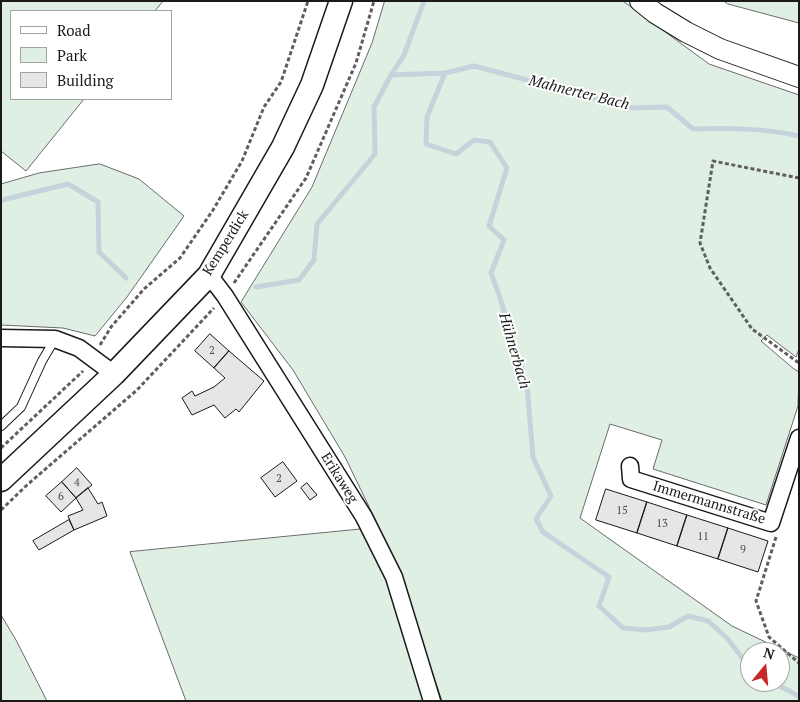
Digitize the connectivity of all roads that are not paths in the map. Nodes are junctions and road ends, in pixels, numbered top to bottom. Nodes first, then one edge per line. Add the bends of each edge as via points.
1 (341, 1) edge
2 (640, 1) edge
3 (799, 77) edge
4 (209, 274) junction
5 (1, 338) edge
6 (54, 339) junction
7 (114, 374) junction
8 (1, 426) edge
9 (799, 438) edge
10 (630, 466) dead end
11 (1, 480) edge
12 (432, 701) edge

1 - 4 main road, Kemperdick via 312,85 284,147
2 - 3 street via 678,27 720,49
4 - 7 main road, Kemperdick
4 - 12 street, Erikaweg via 364,517 394,578
5 - 6 street
6 - 7 street via 80,348
6 - 8 lane via 21,407
7 - 11 main road, Kemperdick
9 - 10 street, Immermannstraße via 771,523 631,479

